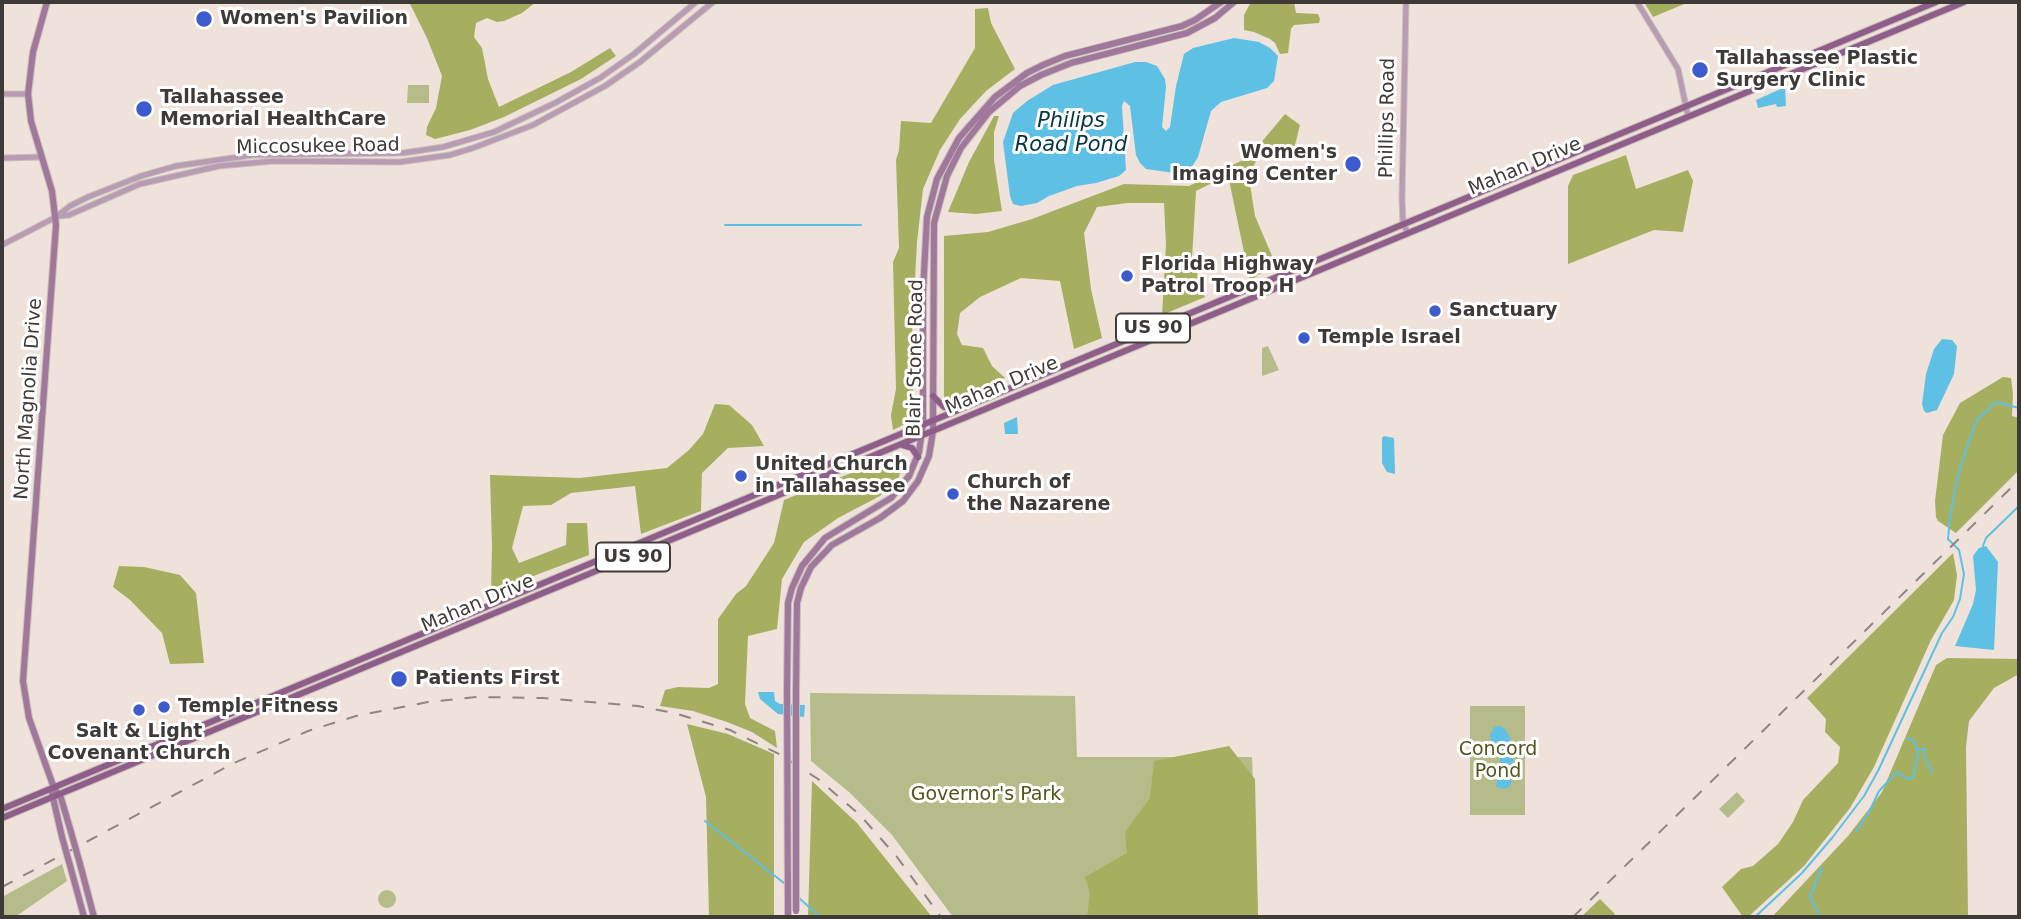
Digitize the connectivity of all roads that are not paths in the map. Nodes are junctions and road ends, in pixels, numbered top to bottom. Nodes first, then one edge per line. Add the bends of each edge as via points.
1 (47, 2) edge
2 (696, 2) edge
3 (713, 2) edge
4 (1221, 2) edge
5 (1234, 2) edge
6 (1406, 2) edge
7 (1637, 2) edge
8 (1936, 2) edge
9 (1964, 2) edge
10 (2, 94) edge
11 (28, 94) junction
12 (1686, 106) junction
13 (1688, 116) junction
14 (1615, 135) junction
15 (1618, 146) junction
16 (422, 150) junction
17 (344, 154) junction
18 (42, 157) junction
19 (2, 158) edge
20 (215, 159) junction
21 (404, 162) junction
22 (344, 163) junction
23 (1543, 165) junction
24 (181, 173) junction
25 (1547, 175) junction
26 (56, 217) junction
27 (1403, 224) junction
28 (1408, 233) junction
29 (2, 246) edge
30 (1326, 256) junction
31 (1332, 264) junction
32 (933, 396) junction
33 (961, 408) junction
34 (933, 420) junction
35 (923, 424) junction
36 (933, 431) junction
37 (923, 435) junction
38 (900, 445) junction
39 (918, 457) junction
40 (900, 489) junction
41 (904, 499) junction
42 (721, 509) junction
43 (724, 519) junction
44 (825, 538) junction
45 (832, 545) junction
46 (603, 558) junction
47 (607, 568) junction
48 (787, 643) junction
49 (795, 643) junction
50 (292, 687) junction
51 (294, 698) junction
52 (166, 740) junction
53 (169, 749) junction
54 (54, 788) junction
55 (60, 794) junction
56 (51, 798) junction
57 (2, 809) edge
58 (2, 818) edge
59 (797, 914) edge
60 (84, 916) edge
61 (94, 916) edge
62 (788, 917) edge

1 - 11 main road, North Magnolia Drive via 33,52
2 - 16 street, Miccosukee Road via 634,54 564,98 494,132
3 - 21 street, Miccosukee Road via 640,62 567,108 473,149
4 - 35 main road, Blair Stone Road via 1182,26 1043,65 995,97 959,138 937,180 926,226
5 - 32 main road, Blair Stone Road via 1215,18 1169,40 1071,63 1041,75 1007,96 970,135 947,176 934,223
6 - 27 street, Phillips Road
7 - 12 street via 1675,62
8 - 12 main road, Mahan Drive / US 90
9 - 13 main road, Mahan Drive / US 90
10 - 11 street
11 - 18 main road, North Magnolia Drive
12 - 13 street
12 - 14 main road, Mahan Drive / US 90
13 - 15 main road, Mahan Drive / US 90
14 - 15 main road
14 - 23 main road, Mahan Drive / US 90
15 - 25 main road, Mahan Drive / US 90
16 - 17 street, Miccosukee Road
16 - 21 street
17 - 20 street, Miccosukee Road via 275,153
17 - 22 street
18 - 19 street
18 - 26 main road, North Magnolia Drive
20 - 24 street via 186,167
20 - 26 street, Miccosukee Road via 116,185
21 - 22 street, Miccosukee Road
22 - 24 street, Miccosukee Road via 253,162
23 - 25 main road
23 - 27 main road, Mahan Drive / US 90
24 - 26 street, Miccosukee Road
25 - 28 main road, Mahan Drive / US 90
26 - 29 street, Miccosukee Road
26 - 54 main road, North Magnolia Drive via 23,672 27,709
27 - 28 street, Phillips Road
27 - 30 main road, Mahan Drive / US 90
28 - 31 main road, Mahan Drive / US 90
30 - 31 main road
30 - 33 main road, Mahan Drive / US 90
31 - 36 main road, Mahan Drive / US 90
32 - 33 main road via 944,407
32 - 34 main road, Blair Stone Road
33 - 34 main road, Mahan Drive / US 90
34 - 35 main road, Mahan Drive / US 90
34 - 36 main road, Blair Stone Road
35 - 37 main road, Blair Stone Road
35 - 42 main road, Mahan Drive / US 90
36 - 37 main road, Mahan Drive / US 90
36 - 41 main road, Blair Stone Road via 924,470
37 - 38 main road, Mahan Drive / US 90
37 - 39 main road, Blair Stone Road
38 - 39 main road via 912,448
38 - 43 main road, Mahan Drive / US 90
39 - 40 main road, Blair Stone Road
40 - 41 main road
40 - 44 main road, Blair Stone Road
41 - 45 main road, Blair Stone Road
42 - 43 main road
42 - 46 main road, Mahan Drive / US 90
43 - 47 main road, Mahan Drive / US 90
44 - 45 main road
44 - 48 main road, Blair Stone Road via 802,566 792,588
45 - 49 main road, Blair Stone Road via 811,568 801,588
46 - 47 main road
46 - 50 main road, Mahan Drive / US 90
47 - 51 main road, Mahan Drive / US 90
48 - 49 main road
48 - 62 main road, Blair Stone Road, bridge
49 - 59 main road, Blair Stone Road, bridge
50 - 51 main road
50 - 52 main road, Mahan Drive / US 90
51 - 53 main road, Mahan Drive / US 90
52 - 53 main road
52 - 54 main road, Mahan Drive / US 90
53 - 55 main road, Mahan Drive / US 90
54 - 55 main road, North Magnolia Drive
54 - 56 main road
54 - 57 main road, US 90
55 - 56 main road, Mahan Drive / US 90
55 - 61 main road, North Magnolia Drive, bridge
56 - 58 main road, US 90
56 - 60 main road, bridge
60 - 61 main road

